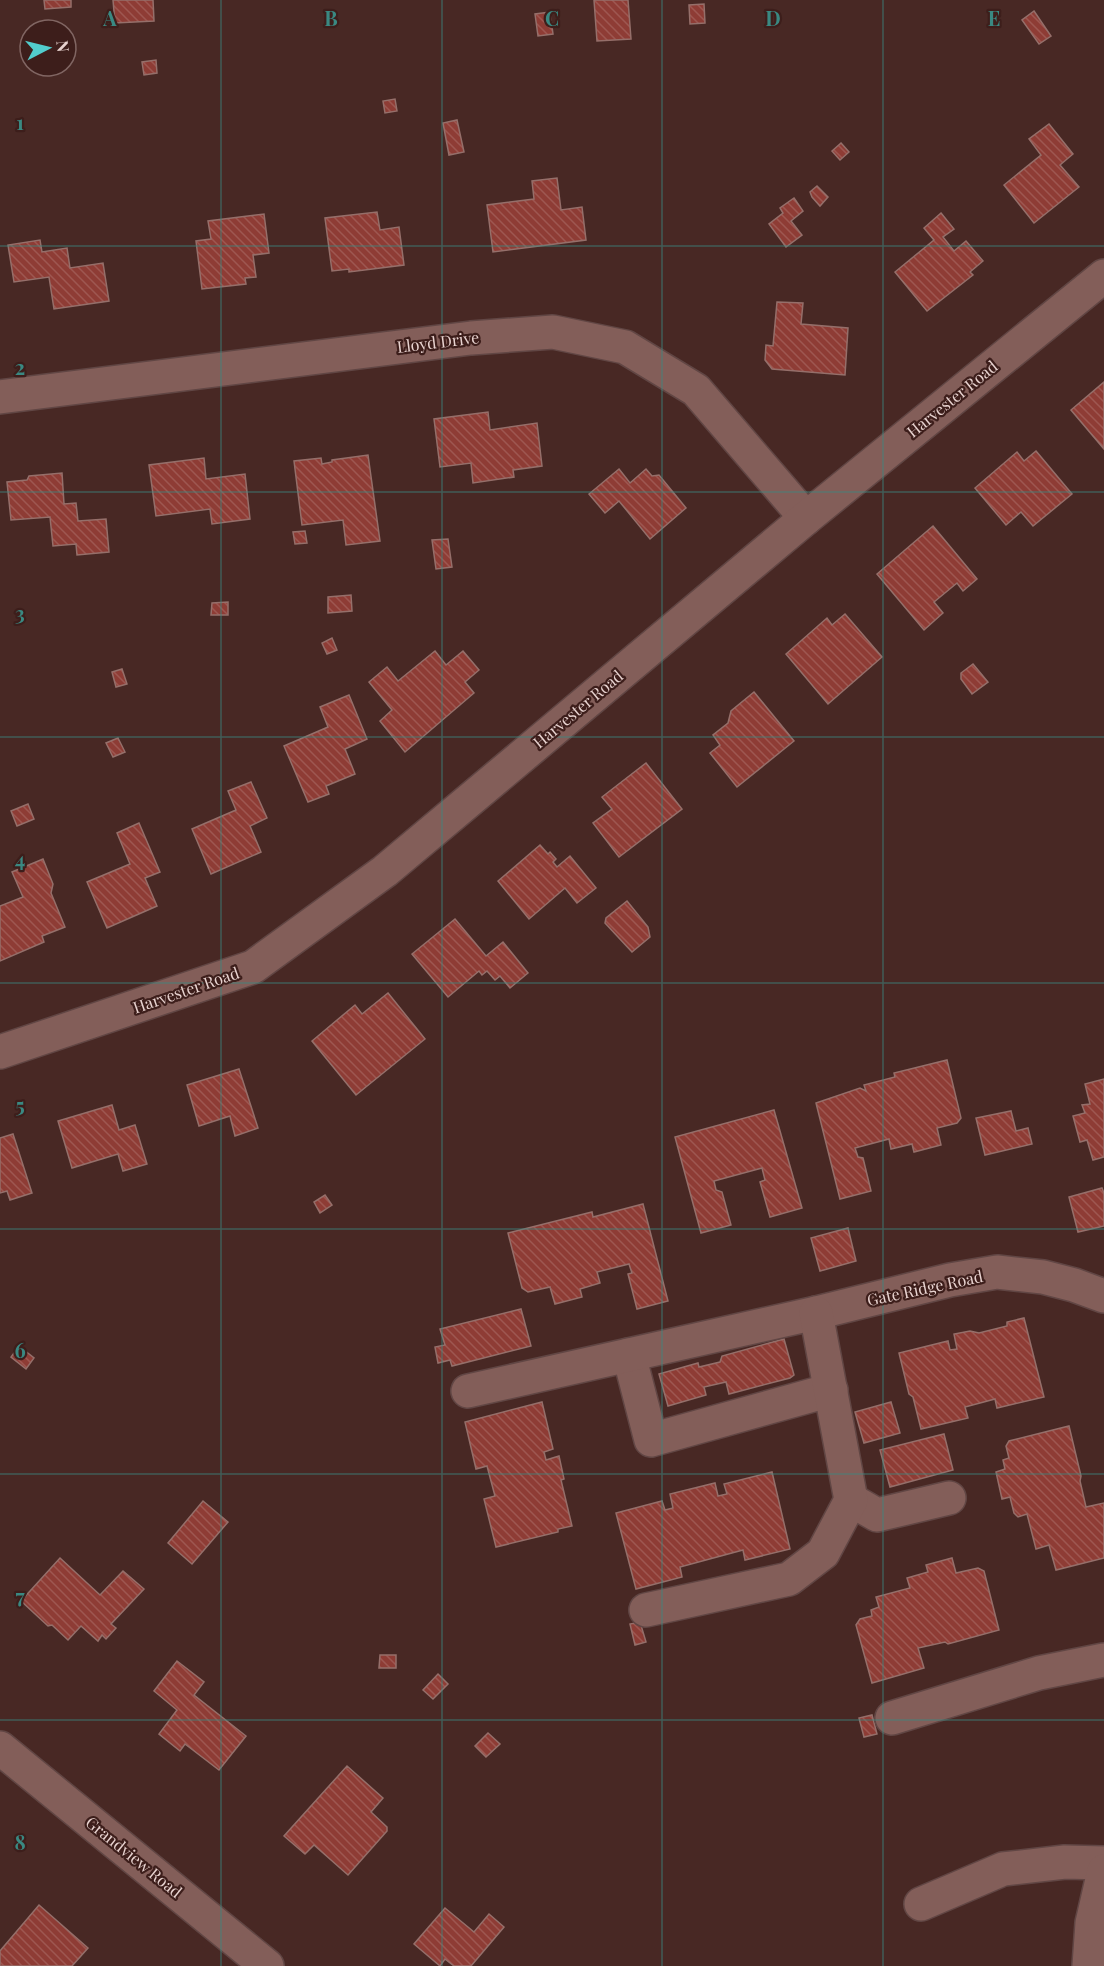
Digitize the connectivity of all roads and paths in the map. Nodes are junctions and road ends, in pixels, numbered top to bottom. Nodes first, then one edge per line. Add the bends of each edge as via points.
1 (1104, 276) edge
2 (0, 397) edge
3 (806, 518) junction
4 (0, 1052) edge
5 (1104, 1296) edge
6 (816, 1313) junction
7 (629, 1355) junction
8 (831, 1390) junction
9 (468, 1391) dead end
10 (950, 1498) dead end
11 (851, 1500) junction
12 (646, 1610) dead end
13 (1104, 1660) edge
14 (892, 1718) dead end
15 (0, 1748) edge
16 (1104, 1863) edge
17 (1104, 1871) edge
18 (921, 1904) dead end
19 (267, 1966) edge
20 (1089, 1966) edge

1 - 3 street, Harvester Road
2 - 3 street, Lloyd Drive via 471,338 553,332 625,347 696,390
3 - 4 street, Harvester Road via 385,871 253,967
5 - 6 street, Gate Ridge Road via 1043,1277 998,1272
6 - 7 street, Gate Ridge Road
6 - 8 street
7 - 8 street via 651,1440
7 - 9 street, Gate Ridge Road
8 - 11 street
10 - 11 street via 877,1515
11 - 12 street via 823,1553 789,1579
13 - 14 street via 1039,1673
15 - 19 street, Grandview Road
16 - 18 street via 1065,1862 1003,1869
17 - 20 street via 1092,1923

